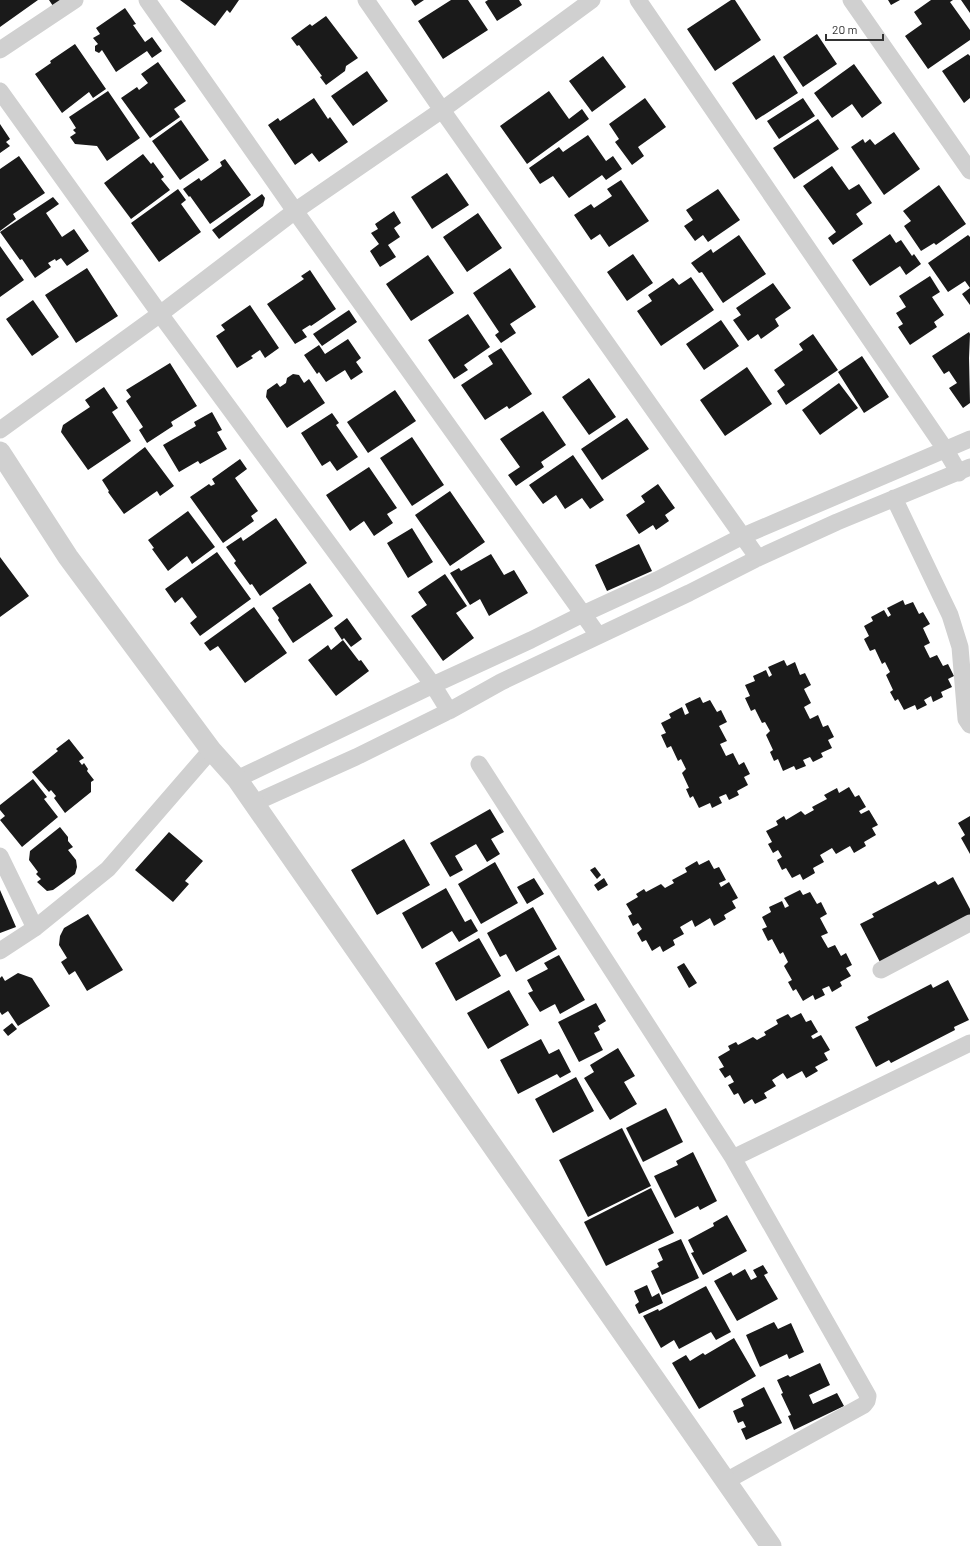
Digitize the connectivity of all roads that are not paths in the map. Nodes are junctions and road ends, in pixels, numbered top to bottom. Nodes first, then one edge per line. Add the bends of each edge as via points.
1 (75, 0) edge
2 (147, 0) edge
3 (366, 0) edge
4 (592, 0) edge
5 (638, 0) edge
6 (851, 0) edge
7 (573, 6) edge
8 (0, 50) edge
9 (0, 91) edge
10 (442, 110) junction
11 (970, 172) edge
12 (295, 211) junction
13 (160, 314) junction
14 (0, 430) edge
15 (970, 439) edge
16 (945, 450) junction
17 (0, 452) edge
18 (964, 470) edge
19 (894, 498) junction
20 (743, 536) junction
21 (758, 558) junction
22 (583, 614) junction
23 (598, 635) junction
24 (433, 685) junction
25 (449, 711) junction
26 (970, 725) edge
27 (211, 750) junction
28 (479, 764) dead end
29 (237, 779) junction
30 (254, 804) junction
31 (0, 856) edge
32 (970, 923) edge
33 (35, 928) junction
34 (0, 951) edge
35 (881, 970) dead end
36 (970, 1043) edge
37 (733, 1158) junction
38 (726, 1481) junction
39 (771, 1546) edge

1 - 8 street
2 - 12 street
3 - 10 street
4 - 7 street
5 - 16 street
6 - 11 street
7 - 10 street
9 - 13 street
10 - 12 street
10 - 20 street
12 - 13 street
12 - 22 street
13 - 14 street
13 - 24 street
15 - 16 street
16 - 18 street
16 - 20 street
17 - 27 street via 68,557
18 - 19 street
19 - 21 street
19 - 26 street via 950,615 960,647 966,719
20 - 21 street
20 - 22 street
21 - 23 street
22 - 23 street
22 - 24 street
23 - 25 street via 501,682
24 - 25 street
24 - 29 street
25 - 30 street
27 - 29 street
27 - 33 street via 108,869
28 - 37 street
29 - 30 street
30 - 38 street
31 - 33 street
32 - 35 street
33 - 34 street
36 - 37 street
37 - 38 street via 868,1396 864,1405
38 - 39 street

